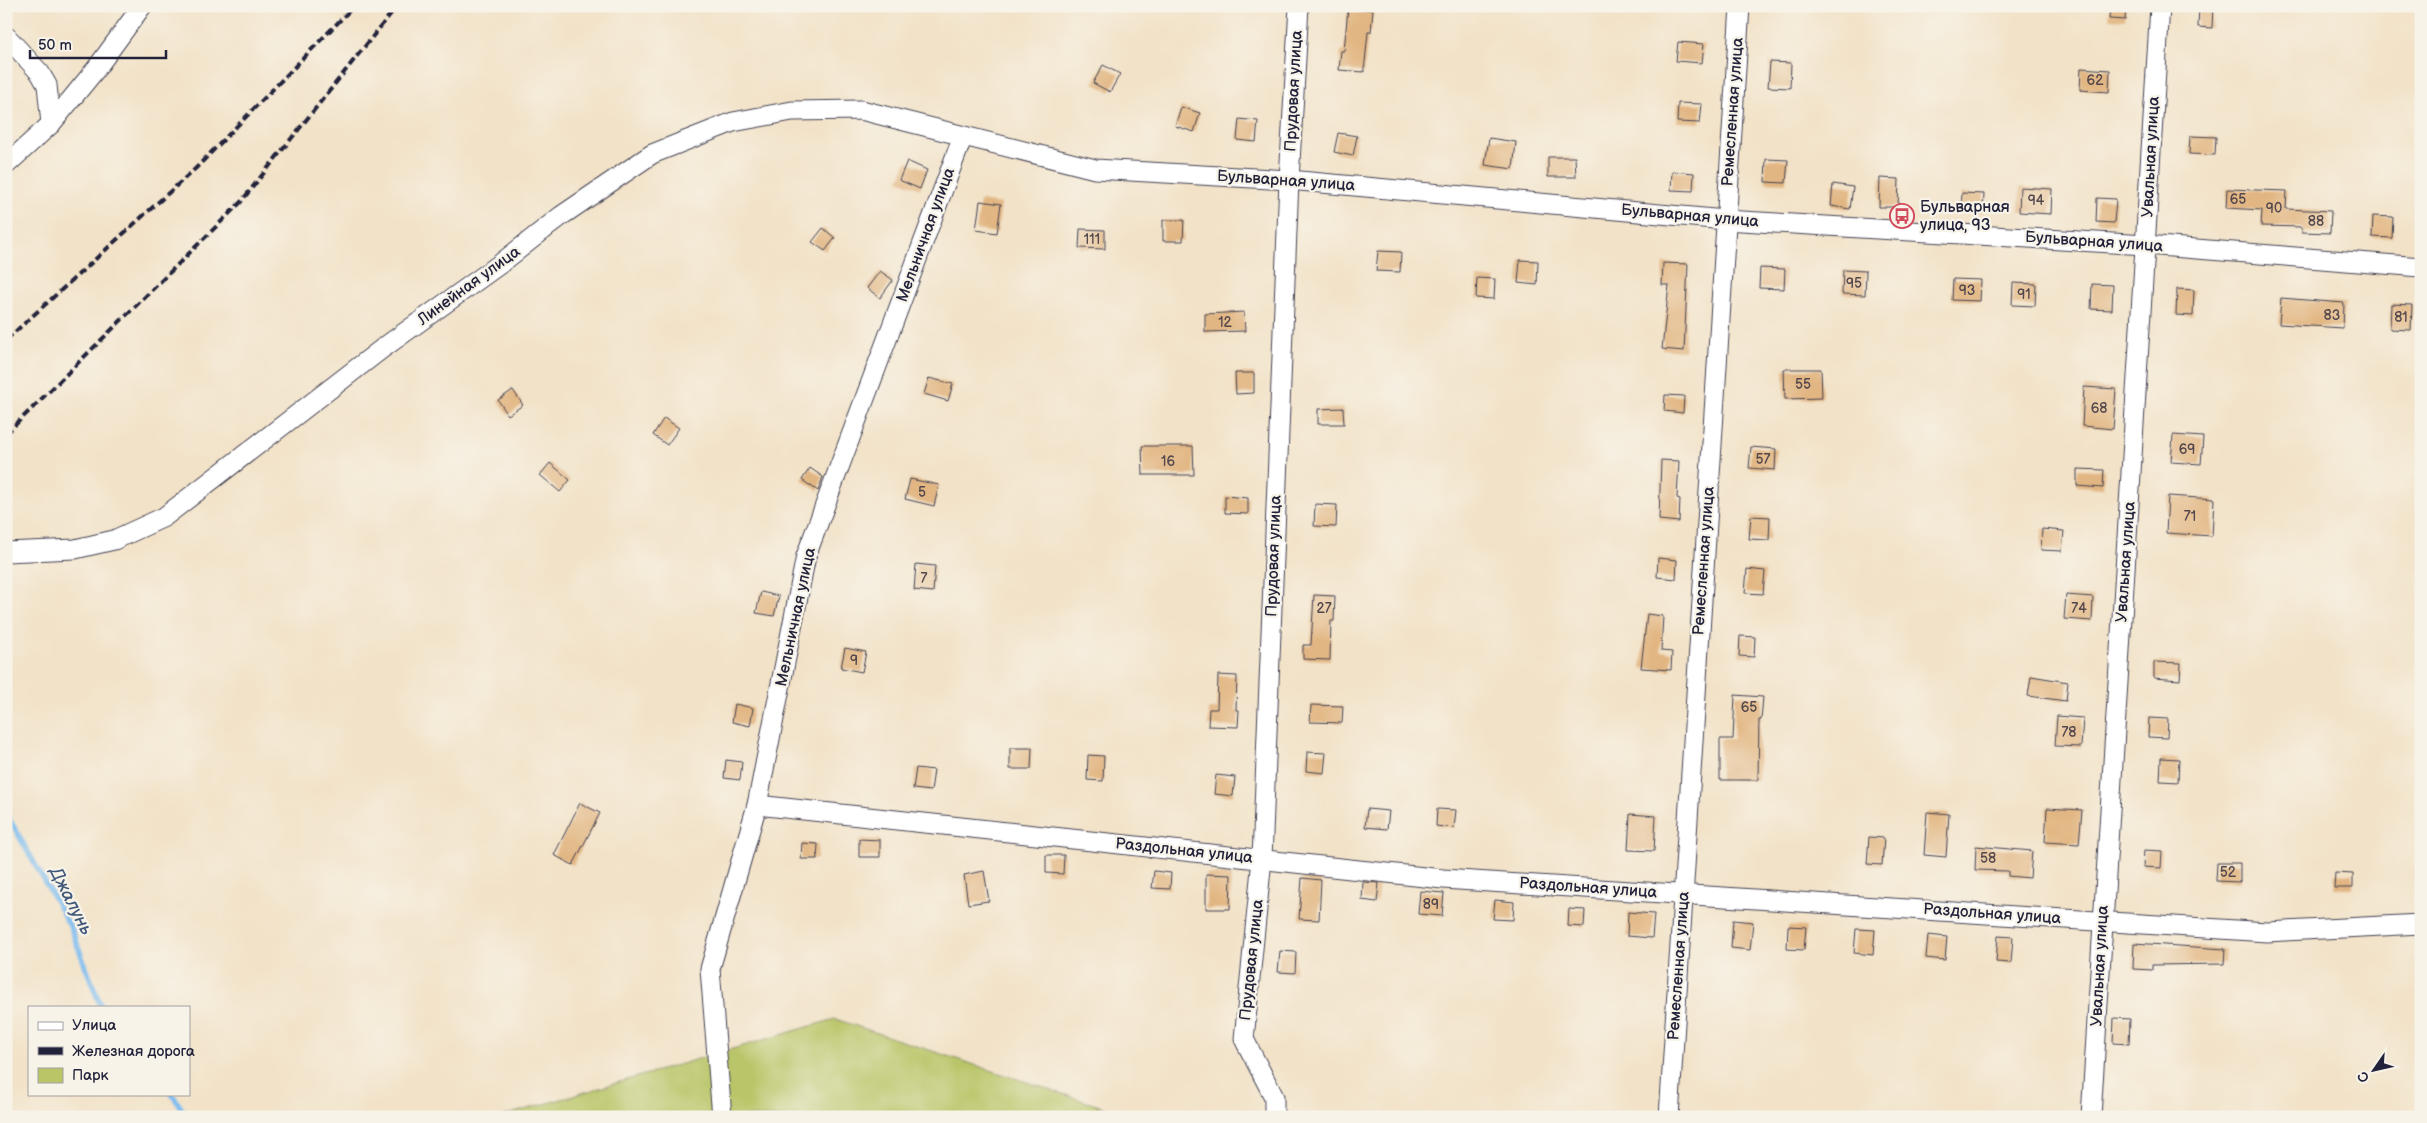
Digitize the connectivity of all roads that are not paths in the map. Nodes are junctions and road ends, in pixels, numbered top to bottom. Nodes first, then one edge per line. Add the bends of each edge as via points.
1 (142, 6) edge
2 (1299, 6) edge
3 (1740, 6) edge
4 (2160, 6) edge
5 (6, 36) edge
6 (51, 124) junction
7 (963, 136) junction
8 (6, 165) edge
9 (1289, 180) junction
10 (1725, 220) junction
11 (2146, 245) junction
12 (2421, 267) edge
13 (6, 552) edge
14 (757, 805) junction
15 (1262, 859) junction
16 (1684, 894) junction
17 (2102, 922) junction
18 (2421, 924) edge
19 (722, 1117) edge
20 (1274, 1117) edge
21 (1669, 1117) edge
22 (2091, 1117) edge

1 - 6 street
2 - 9 street, Прудовая улица
3 - 10 street, Ремесленная улица
4 - 11 street, Увальная улица
5 - 6 street via 47,85
6 - 8 street
7 - 9 street, Бульварная улица via 1095,169
7 - 13 street, Линейная улица via 861,110 792,111 732,122 652,154 561,216 383,348 164,518 114,540 75,548
7 - 14 street, Мельничная улица via 806,556
9 - 10 street, Бульварная улица
9 - 15 street, Прудовая улица
10 - 11 street, Бульварная улица
10 - 16 street, Ремесленная улица
11 - 12 street, Бульварная улица
11 - 17 street, Увальная улица
14 - 15 street, Раздольная улица
14 - 19 street, Мельничная улица via 710,969
15 - 16 street, Раздольная улица via 1443,879
15 - 20 street, Прудовая улица via 1244,1040 1274,1097
16 - 17 street, Раздольная улица
16 - 21 street, Ремесленная улица
17 - 18 street, Раздольная улица via 2267,932
17 - 22 street, Увальная улица

